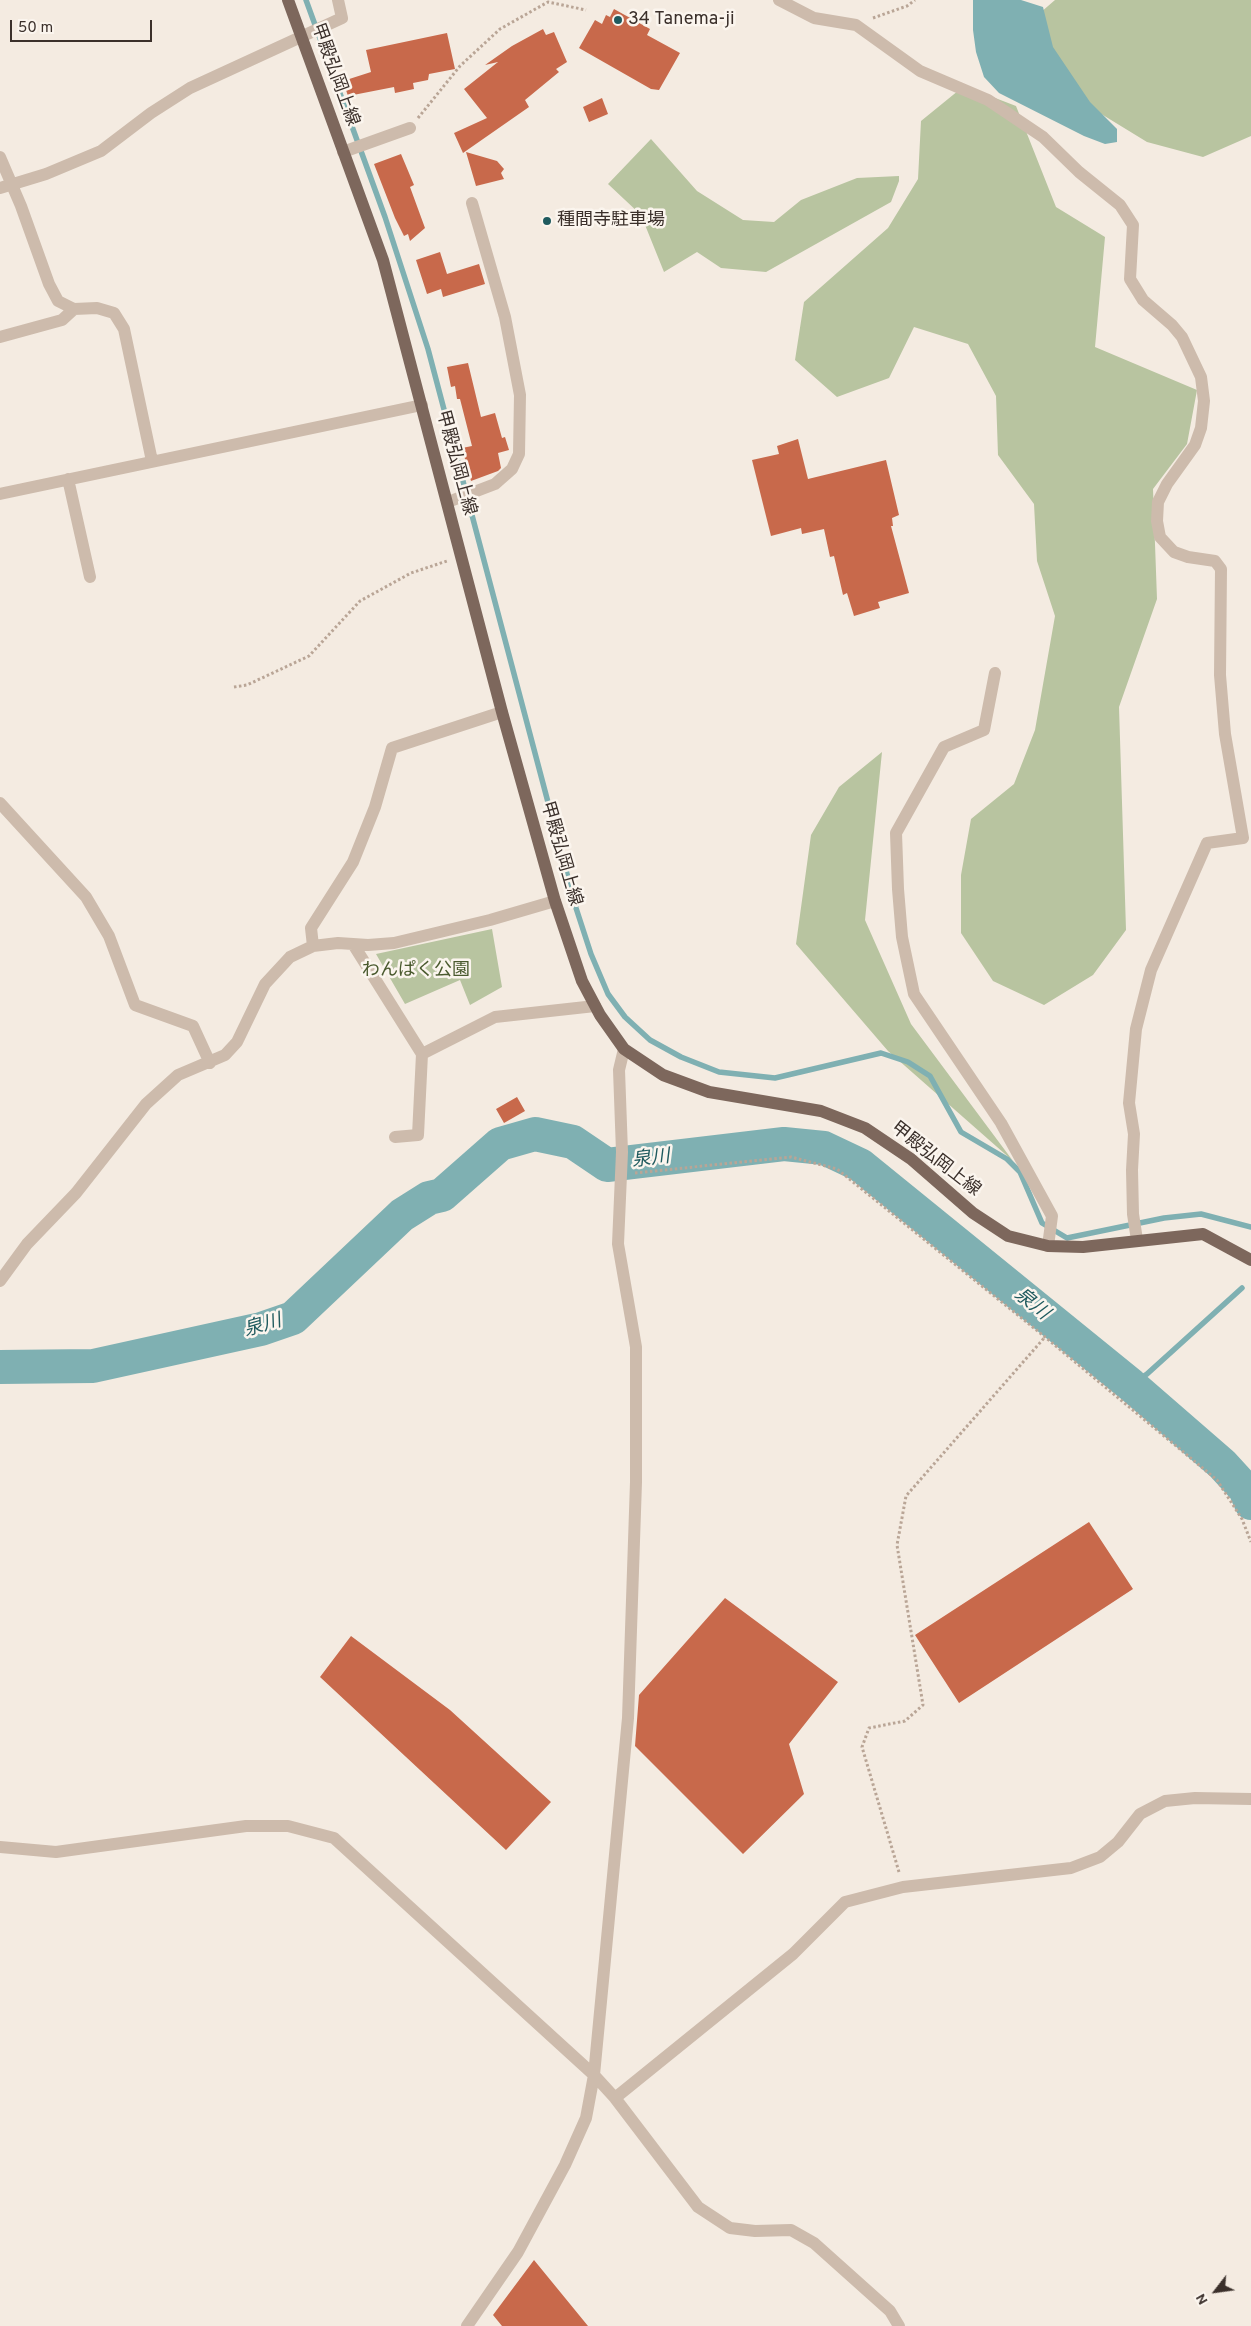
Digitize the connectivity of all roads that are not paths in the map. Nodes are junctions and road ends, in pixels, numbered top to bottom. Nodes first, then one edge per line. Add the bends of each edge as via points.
1 (288, 0) edge
2 (338, 0) edge
3 (779, 0) edge
4 (307, 36) junction
5 (410, 128) road end
6 (343, 152) junction
7 (0, 157) edge
8 (6, 186) edge
9 (472, 203) dead end
10 (74, 308) junction
11 (0, 337) edge
12 (422, 406) junction
13 (152, 461) junction
14 (68, 480) junction
15 (0, 494) edge
16 (450, 501) junction
17 (90, 577) dead end
18 (995, 673) dead end
19 (502, 712) junction
20 (0, 803) edge
21 (1247, 838) edge
22 (555, 901) junction
23 (353, 944) junction
24 (313, 946) junction
25 (595, 1006) junction
26 (624, 1049) junction
27 (422, 1054) junction
28 (210, 1063) junction
29 (396, 1137) dead end
30 (1136, 1234) junction
31 (1048, 1246) junction
32 (1251, 1260) edge
33 (0, 1281) edge
34 (1251, 1799) edge
35 (0, 1847) edge
36 (594, 2075) junction
37 (615, 2098) junction
38 (467, 2326) edge
39 (899, 2326) edge

1 - 4 main road, 甲殿弘岡上線
2 - 4 street via 342,18
3 - 21 street via 814,18 856,25 920,71 988,100 1016,117 1120,205 1133,225 1130,279 1143,300 1182,337 1201,376 1204,401 1201,428 1195,445 1158,502 1157,521 1160,537 1174,552 1215,561 1221,569 1220,675 1225,734
4 - 6 main road, 甲殿弘岡上線
4 - 8 street via 190,88 102,151
5 - 6 street
6 - 12 main road, 甲殿弘岡上線 via 383,260
7 - 8 street
8 - 10 street via 48,284 58,301
9 - 16 street via 505,317 520,395 519,454 512,469 495,484
10 - 11 street via 62,320
10 - 13 street via 97,308 114,313 124,329
12 - 13 street
12 - 16 main road, 甲殿弘岡上線
13 - 14 street
14 - 15 street
14 - 17 street
16 - 19 main road, 甲殿弘岡上線
18 - 31 street via 984,730 944,747 896,833 902,936 914,994 1001,1122 1052,1216
19 - 22 main road, 甲殿弘岡上線
19 - 24 street via 392,748 375,807 353,862 311,928
20 - 28 street via 86,896 110,936 135,1005 193,1026
21 - 30 street via 1207,843 1151,970 1136,1029 1129,1103 1134,1134 1132,1170
22 - 23 street via 394,943
22 - 25 main road, 甲殿弘岡上線 via 582,981
23 - 24 street
23 - 27 street
24 - 28 street via 290,957 265,984 237,1042 225,1055
25 - 26 main road, 甲殿弘岡上線
25 - 27 street via 495,1017
26 - 31 main road, 甲殿弘岡上線 via 663,1075 709,1092 821,1111 865,1128 911,1159 973,1213 1008,1236
26 - 36 street via 619,1070 622,1175 618,1244 636,1347 636,1482 628,1718
27 - 29 street via 418,1135
28 - 33 street via 178,1075 146,1104 76,1193 27,1244
30 - 31 main road, 甲殿弘岡上線 via 1084,1247
30 - 32 main road, 甲殿弘岡上線 via 1202,1234
34 - 37 street via 1164,1801 1140,1814 1118,1842 1100,1857 1071,1868 903,1887 845,1902 793,1954
35 - 36 street via 56,1852 246,1826 288,1826 334,1838
36 - 37 street
36 - 38 street via 586,2118 565,2166 518,2252
37 - 39 street via 698,2207 730,2228 791,2230 814,2243 890,2311

